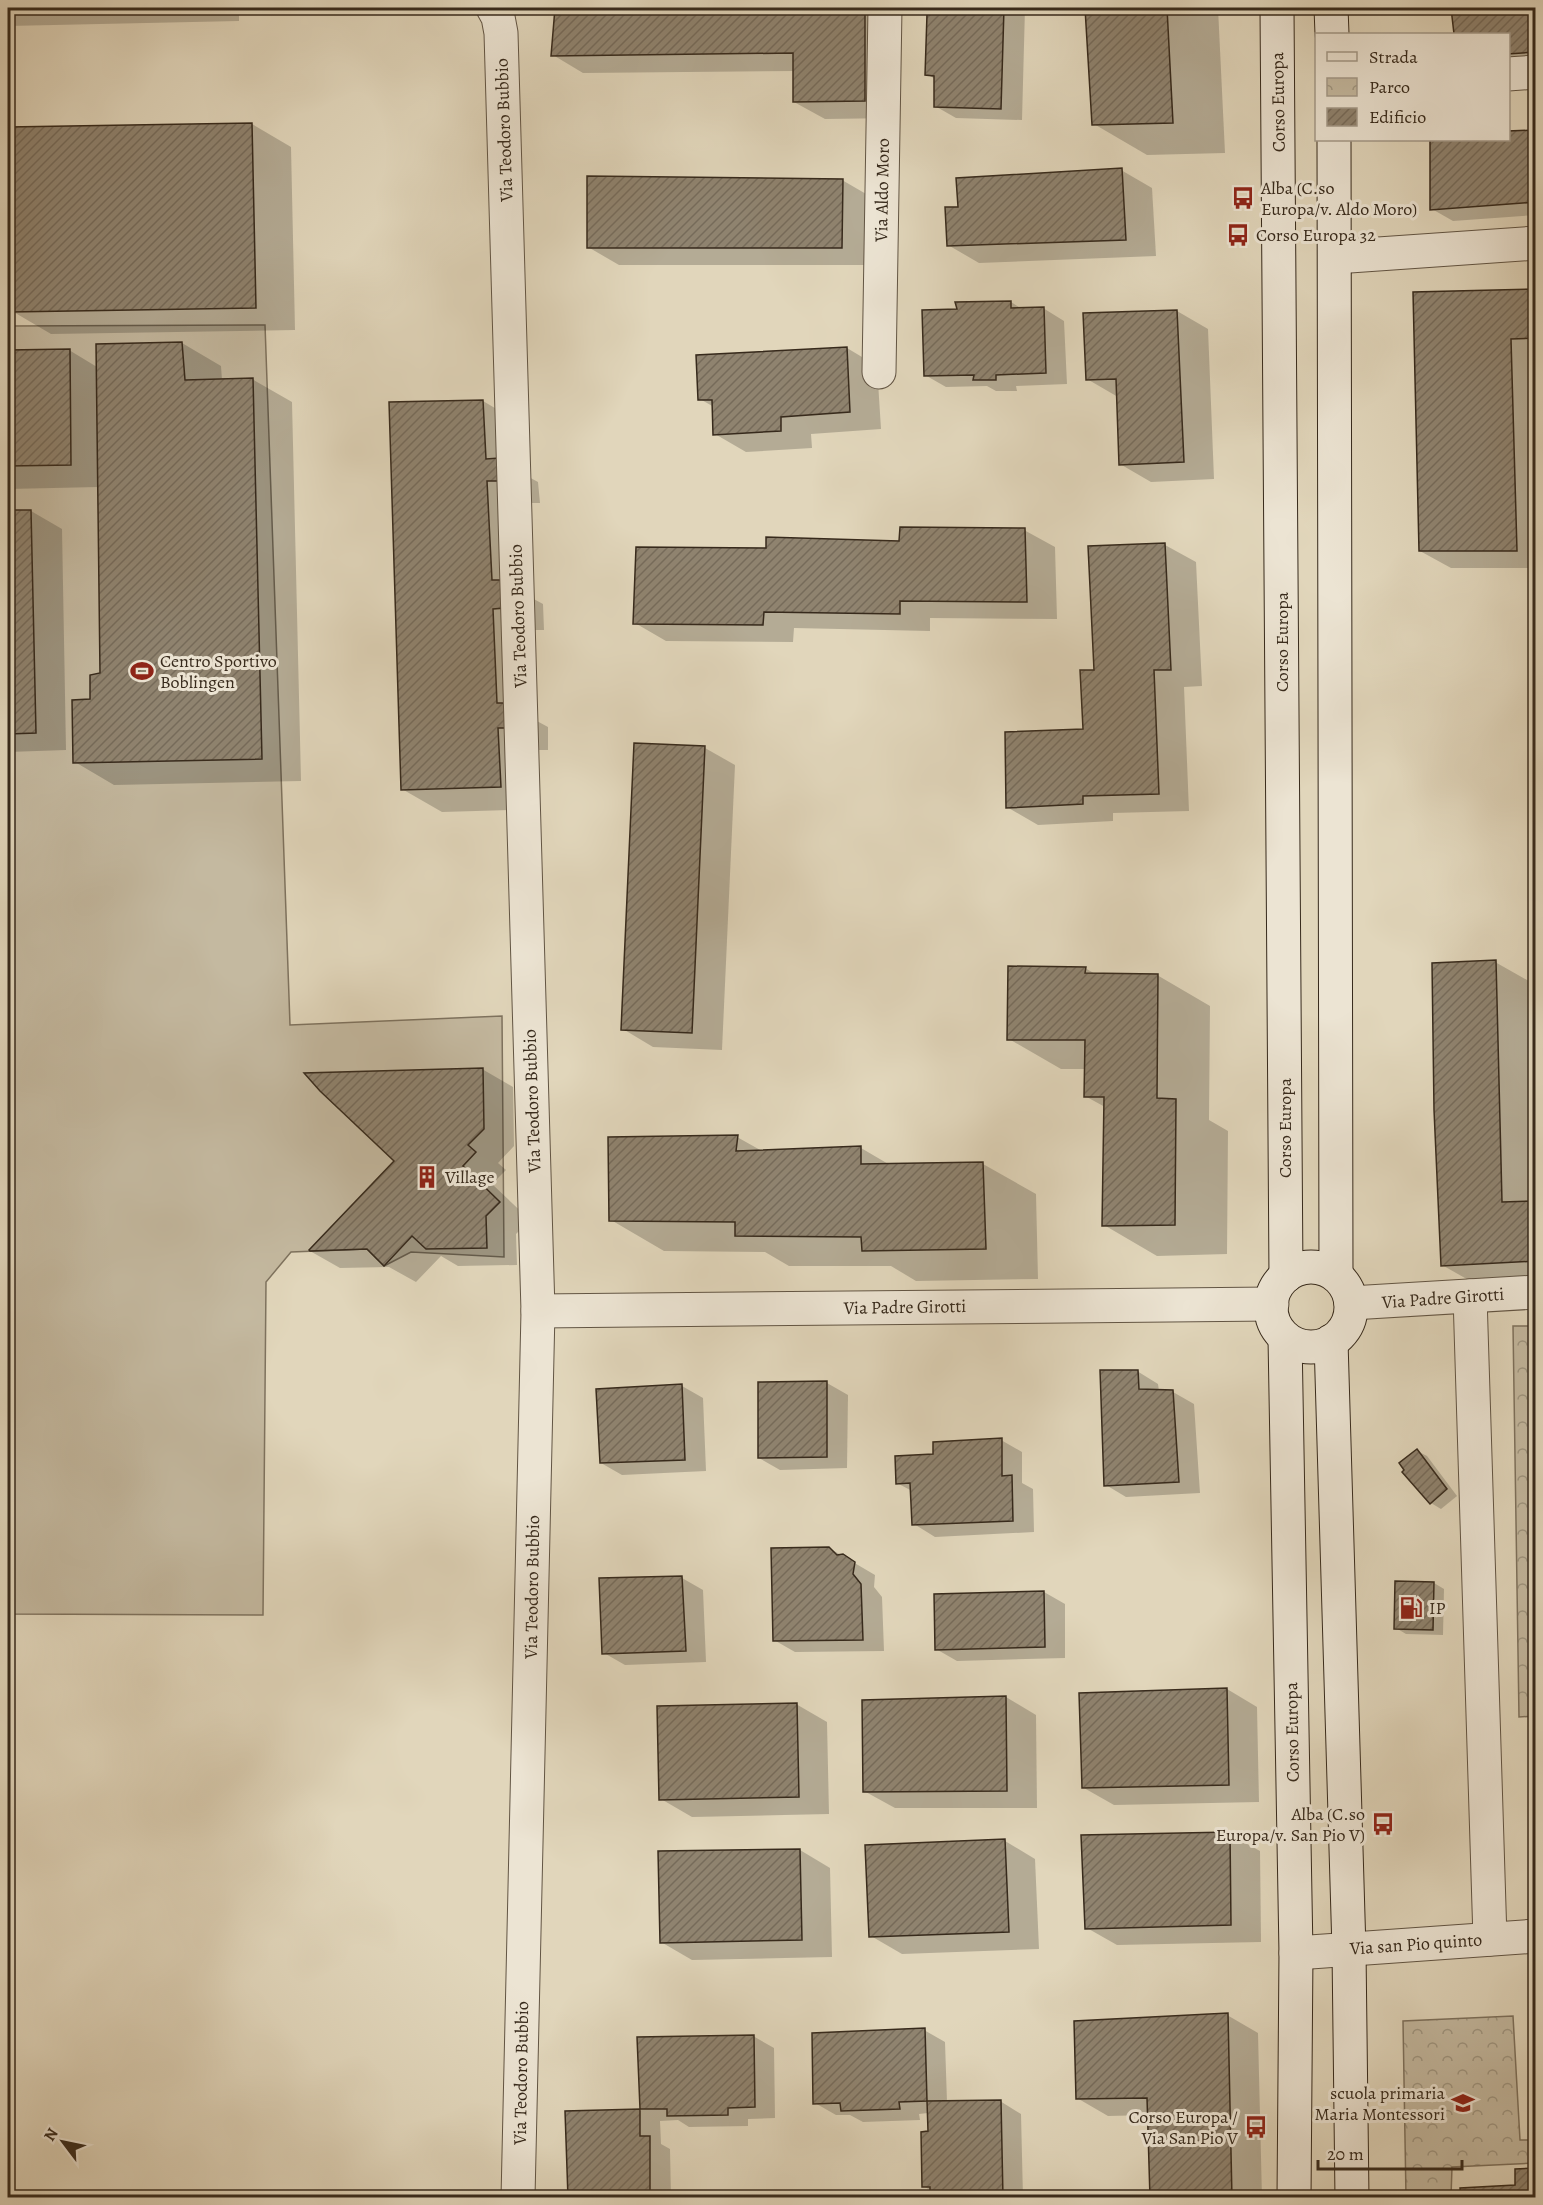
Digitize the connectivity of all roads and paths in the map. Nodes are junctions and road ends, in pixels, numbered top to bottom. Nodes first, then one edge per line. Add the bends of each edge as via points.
1 (493, 8) edge
2 (885, 8) edge
3 (1277, 8) edge
4 (1331, 8) edge
5 (1332, 33) edge
6 (1536, 72) edge
7 (1510, 74) edge
8 (1334, 141) edge
9 (1536, 243) edge
10 (1335, 257) junction
11 (879, 372) dead end
12 (1336, 1275) junction
13 (1279, 1290) junction
14 (1536, 1292) edge
15 (1470, 1296) junction
16 (1351, 1303) junction
17 (538, 1311) junction
18 (1286, 1338) junction
19 (1331, 1341) junction
20 (1536, 1936) edge
21 (1490, 1939) junction
22 (1349, 1950) junction
23 (1296, 1953) junction
24 (518, 2198) edge
25 (1294, 2198) edge
26 (1352, 2198) edge

1 - 17 street, Via Teodoro Bubbio via 501,33
2 - 11 street, Via Aldo Moro
3 - 13 street, Corso Europa
4 - 5 street
6 - 7 street
8 - 10 street
9 - 10 street
10 - 12 street
12 - 13 street via 1311,1267 1298,1270
12 - 16 street via 1349,1292
13 - 17 street, Via Padre Girotti
13 - 18 street, Corso Europa via 1275,1322
14 - 15 street, Via Padre Girotti
15 - 16 street, Via Padre Girotti
15 - 21 street
16 - 19 street via 1347,1326
17 - 24 street, Via Teodoro Bubbio
18 - 19 street via 1308,1347
18 - 23 street, Corso Europa
19 - 22 street
20 - 21 street, Via san Pio quinto
21 - 22 street, Via san Pio quinto
22 - 23 street, Via san Pio quinto
22 - 26 street
23 - 25 street, Corso Europa

